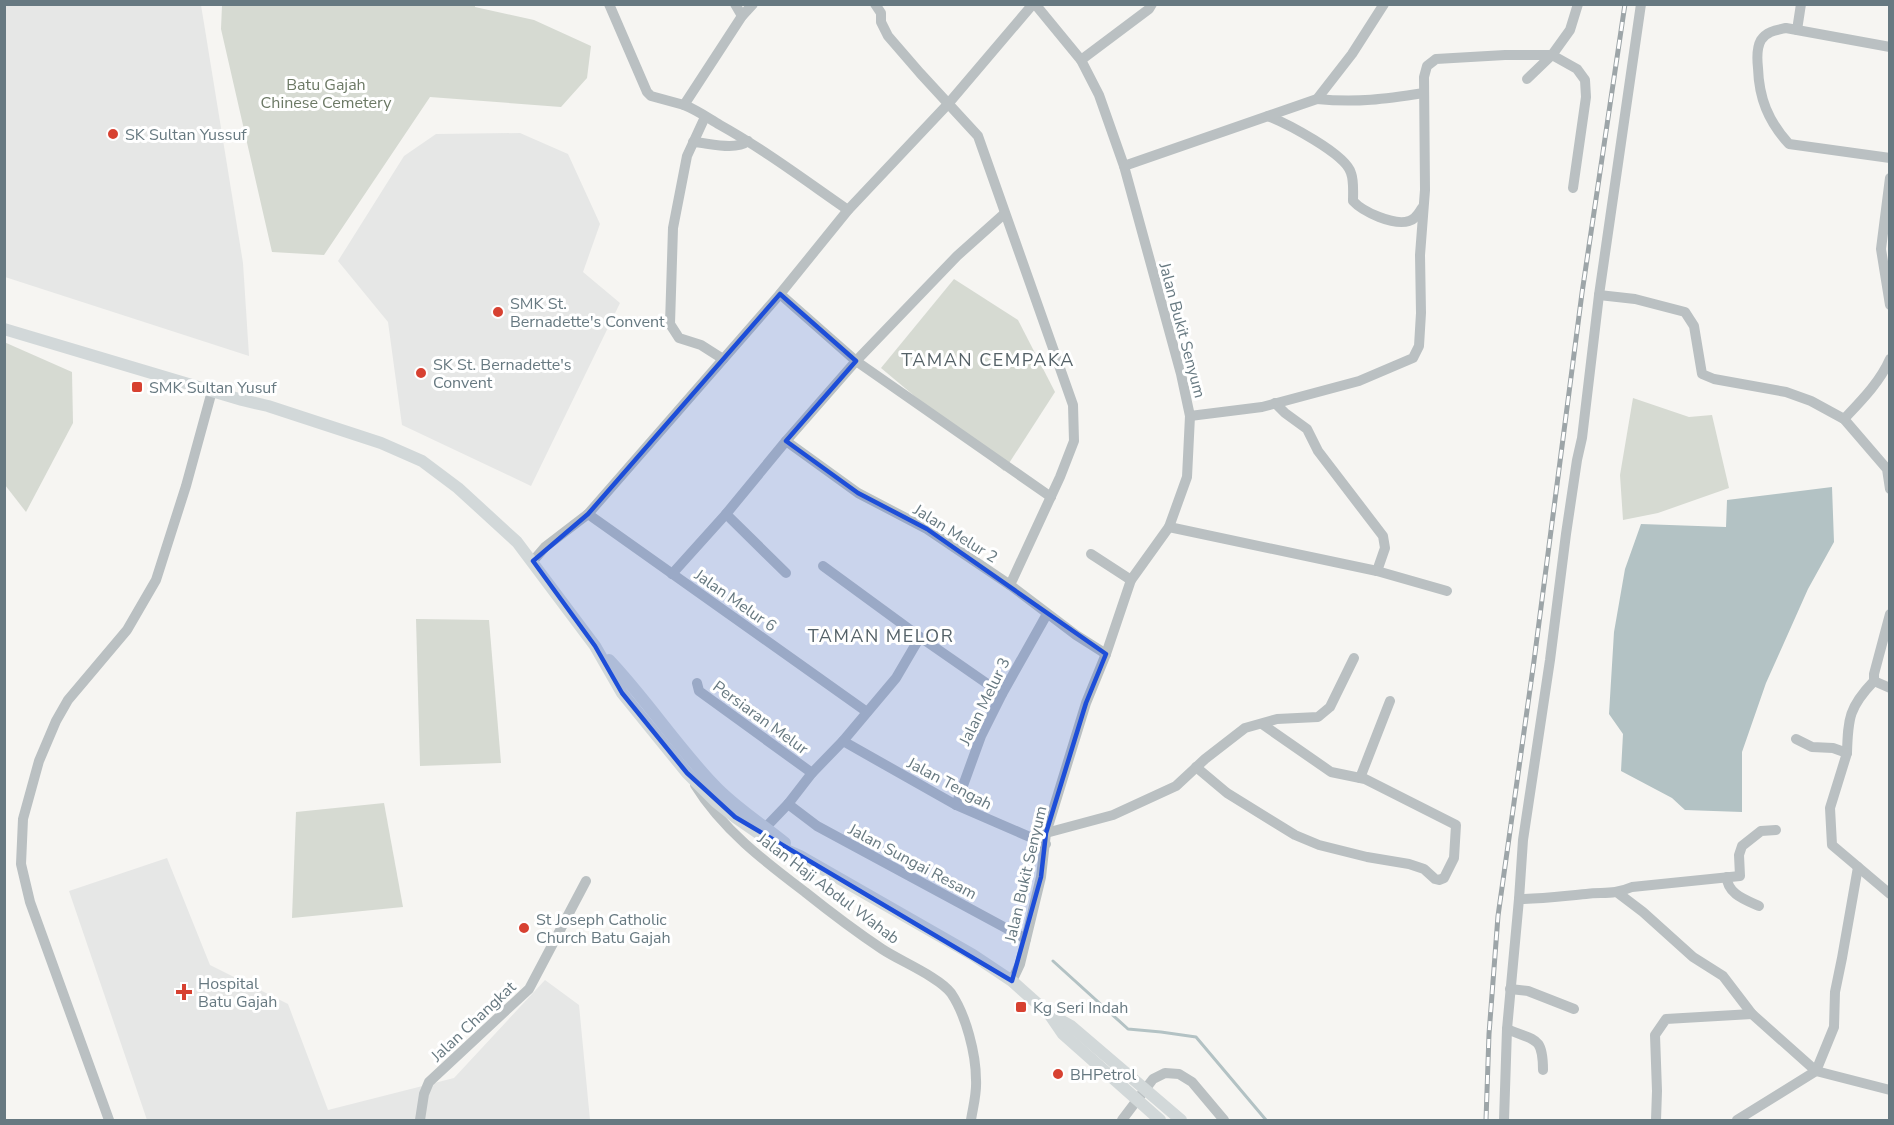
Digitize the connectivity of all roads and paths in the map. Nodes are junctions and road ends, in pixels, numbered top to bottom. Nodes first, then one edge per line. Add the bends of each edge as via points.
1 (609, 4) edge
2 (735, 4) edge
3 (753, 4) edge
4 (1034, 4) edge
5 (1152, 4) edge
6 (1383, 4) edge
7 (1578, 4) edge
8 (1641, 4) edge
9 (1802, 4) edge
10 (882, 7) edge
11 (742, 16) junction
12 (1797, 30) junction
13 (1890, 47) edge
14 (1552, 55) junction
15 (1081, 60) junction
16 (1527, 79) dead end
17 (1424, 93) junction
18 (1317, 99) junction
19 (948, 104) junction
20 (684, 105) junction
21 (1287, 108) junction
22 (1268, 116) junction
23 (705, 117) junction
24 (1289, 125) junction
25 (748, 141) junction
26 (693, 142) junction
27 (1890, 159) edge
28 (1124, 166) junction
29 (1890, 178) edge
30 (1574, 188) dead end
31 (1424, 205) junction
32 (848, 210) junction
33 (1005, 214) junction
34 (780, 294) junction
35 (1599, 295) junction
36 (1890, 305) edge
37 (4, 329) edge
38 (723, 359) junction
39 (1890, 359) edge
40 (856, 361) junction
41 (212, 391) junction
42 (1275, 403) junction
43 (1190, 416) junction
44 (1844, 419) junction
45 (786, 441) junction
46 (1890, 489) edge
47 (1051, 497) junction
48 (726, 514) junction
49 (584, 517) junction
50 (1169, 527) junction
51 (1091, 554) dead end
52 (533, 561) junction
53 (823, 566) dead end
54 (1377, 571) junction
55 (786, 573) dead end
56 (672, 574) junction
57 (1131, 580) junction
58 (1010, 585) junction
59 (1447, 591) dead end
60 (1047, 614) junction
61 (1890, 614) edge
62 (920, 637) junction
63 (595, 646) junction
64 (1106, 654) junction
65 (1354, 658) dead end
66 (1874, 681) junction
67 (697, 683) dead end
68 (1890, 688) edge
69 (1002, 694) junction
70 (1390, 702) dead end
71 (867, 712) junction
72 (1262, 724) junction
73 (1796, 739) dead end
74 (843, 741) junction
75 (1847, 753) junction
76 (1196, 767) junction
77 (687, 773) junction
78 (812, 773) junction
79 (1360, 778) junction
80 (715, 786) junction
81 (716, 802) junction
82 (788, 804) junction
83 (956, 805) junction
84 (724, 824) junction
85 (766, 827) junction
86 (1776, 830) dead end
87 (1046, 838) junction
88 (800, 856) junction
89 (1858, 867) junction
90 (1727, 877) junction
91 (586, 881) dead end
92 (1618, 892) junction
93 (1890, 894) edge
94 (1519, 899) junction
95 (1759, 906) dead end
96 (1026, 939) junction
97 (1012, 981) junction
98 (1510, 989) junction
99 (1574, 1008) dead end
100 (1752, 1014) junction
101 (1050, 1015) junction
102 (1507, 1029) junction
103 (1543, 1070) dead end
104 (1816, 1071) junction
105 (1146, 1090) junction
106 (1890, 1090) edge
107 (1137, 1101) junction
108 (109, 1120) edge
109 (420, 1120) edge
110 (972, 1120) edge
111 (1124, 1120) edge
112 (1160, 1120) edge
113 (1181, 1120) edge
114 (1224, 1120) edge
115 (1504, 1120) edge
116 (1656, 1120) edge
117 (1737, 1120) edge

1 - 20 street via 647,92
2 - 11 street
3 - 11 street
4 - 15 street, Jalan Bukit Senyum
4 - 19 street
5 - 15 street
6 - 18 street via 1352,54
7 - 14 street via 1570,30
8 - 35 street
9 - 12 street
10 - 19 street via 881,22 888,36
11 - 20 street
12 - 13 street
12 - 27 street via 1771,31 1761,40 1757,57 1763,104 1780,135 1789,144 1805,148
14 - 16 street
14 - 17 street via 1436,59 1427,66
14 - 30 street via 1577,69 1585,80
15 - 28 street, Jalan Bukit Senyum via 1099,95
17 - 18 street via 1370,101
17 - 31 street
18 - 21 street
19 - 32 street
19 - 33 street via 978,136
20 - 23 street
21 - 22 street
21 - 24 street
22 - 24 street
22 - 28 street
23 - 25 street
23 - 26 street
24 - 31 street via 1344,162 1351,172 1353,201 1361,209 1378,217 1407,222 1416,218
25 - 26 street via 735,146
25 - 32 street
26 - 38 street via 673,228 670,324 679,338 701,345
28 - 43 street, Jalan Bukit Senyum
29 - 36 street via 1881,249
31 - 42 street via 1419,346 1413,358 1359,381
32 - 34 street
33 - 40 street via 957,256
33 - 47 street via 1073,405 1074,441
34 - 38 street
34 - 40 street
35 - 44 street via 1635,299 1685,312 1694,326 1702,374 1786,392
35 - 94 street via 1523,840
37 - 41 main road
38 - 49 street
39 - 44 street via 1867,395
40 - 45 street
40 - 47 street
41 - 52 main road via 364,437 422,461 467,496
41 - 108 street via 156,580 127,630 68,700 56,721 39,761 23,819 21,864 30,902
42 - 43 street
42 - 54 street via 1306,429 1318,451 1383,536 1385,548
43 - 50 street, Jalan Bukit Senyum via 1187,477
44 - 46 street via 1887,469
45 - 48 street
45 - 58 street, Jalan Melur 2 via 858,493 927,530
47 - 58 street
48 - 55 street
48 - 56 street
49 - 52 street
49 - 56 street, Jalan Melur 6
50 - 54 street
50 - 57 street, Jalan Bukit Senyum
51 - 57 street
52 - 63 main road
53 - 62 street
54 - 59 street
56 - 71 street, Jalan Melur 6
57 - 64 street, Jalan Bukit Senyum
58 - 60 street, Jalan Melur 2
60 - 64 street, Jalan Melur 2
60 - 69 street, Jalan Melur 3
61 - 66 street
62 - 69 street
62 - 71 street via 896,678
63 - 77 main road via 622,693
63 - 80 main road
64 - 87 street, Jalan Bukit Senyum via 1086,703
65 - 72 street via 1330,707 1318,717 1277,719
66 - 68 street
66 - 75 street via 1852,710
67 - 78 street, Persiaran Melur via 699,691
69 - 83 street, Jalan Melur 3 via 981,736
70 - 79 street
71 - 74 street
72 - 76 street via 1245,728
72 - 79 street via 1331,772
73 - 75 street via 1812,747
74 - 78 street
74 - 83 street, Jalan Tengah
75 - 89 street via 1830,808 1831,840
76 - 79 street via 1227,793 1295,835 1338,850 1409,864 1424,869 1435,879 1444,878 1454,858 1456,825
76 - 87 street via 1176,786 1113,815
77 - 81 main road
77 - 84 street, Jalan Haji Abdul Wahab
78 - 82 street
80 - 81 main road
80 - 85 main road
81 - 84 street
81 - 88 main road via 775,845
82 - 85 street
82 - 96 street, Jalan Sungai Resam via 817,826
83 - 87 street, Jalan Tengah
84 - 110 street, Jalan Haji Abdul Wahab via 764,861 857,933 950,993 961,1012 974,1059
85 - 88 main road
86 - 90 street via 1761,831 1742,846 1740,876
87 - 96 street, Jalan Bukit Senyum
88 - 97 main road
89 - 93 street
89 - 104 street via 1834,992 1834,1027
90 - 92 street via 1632,887
90 - 95 street via 1732,891
91 - 109 street, Jalan Changkat via 529,989 429,1082
92 - 94 street
92 - 100 street via 1693,957 1723,976
94 - 98 street
96 - 97 street, Jalan Bukit Senyum
97 - 101 main road
98 - 99 street via 1528,991
98 - 102 street
100 - 104 street
100 - 116 street via 1665,1019 1655,1035
101 - 105 main road via 1071,1026
101 - 107 main road via 1063,1034
102 - 103 street via 1535,1039 1543,1057
102 - 115 street
104 - 106 street
104 - 117 street
105 - 107 street
105 - 113 main road
105 - 114 street via 1153,1079 1165,1073 1179,1074 1192,1082
107 - 111 street
107 - 112 main road

